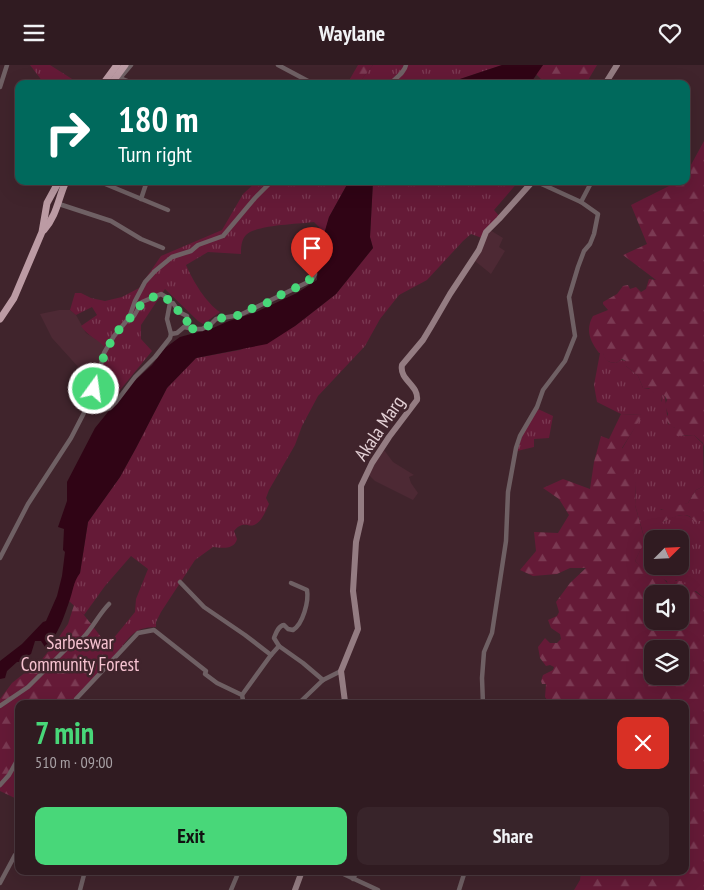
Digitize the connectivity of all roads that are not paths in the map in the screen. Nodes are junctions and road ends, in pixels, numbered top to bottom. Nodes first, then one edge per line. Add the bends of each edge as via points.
1 (7, 65) edge
2 (117, 65) edge
3 (125, 65) edge
4 (131, 65) edge
5 (278, 65) edge
6 (406, 65) edge
7 (617, 65) edge
8 (120, 78) junction
9 (106, 80) edge
10 (113, 80) edge
11 (116, 80) edge
12 (125, 80) edge
13 (306, 80) edge
14 (394, 80) edge
15 (608, 80) edge
16 (0, 87) edge
17 (57, 185) edge
18 (64, 185) edge
19 (108, 185) edge
20 (146, 185) edge
21 (268, 185) edge
22 (530, 185) edge
23 (543, 185) edge
24 (590, 185) edge
25 (141, 199) junction
26 (581, 202) junction
27 (59, 203) junction
28 (168, 210) dead end
29 (42, 232) junction
30 (163, 248) dead end
31 (315, 274) dead end
32 (170, 303) junction
33 (130, 317) junction
34 (0, 319) edge
35 (184, 327) junction
36 (171, 334) junction
37 (103, 411) dead end
38 (0, 558) edge
39 (180, 582) dead end
40 (292, 583) dead end
41 (109, 604) dead end
42 (279, 646) junction
43 (271, 655) junction
44 (341, 671) junction
45 (323, 680) junction
46 (242, 695) junction
47 (76, 699) dead end
48 (243, 700) edge
49 (302, 700) edge
50 (345, 700) edge
51 (483, 700) edge
52 (0, 706) edge
53 (15, 764) edge
54 (0, 785) edge
55 (15, 855) dead end
56 (84, 875) edge
57 (237, 875) edge
58 (301, 875) edge
59 (346, 875) edge
60 (355, 875) edge
61 (464, 875) edge
62 (353, 879) junction
63 (0, 883) edge
64 (80, 890) edge
65 (231, 890) edge
66 (295, 890) edge
67 (378, 890) edge
68 (459, 890) edge

1 - 16 street
2 - 9 highway
3 - 10 highway
4 - 8 street
5 - 13 street
6 - 14 street
7 - 15 main road
8 - 11 street
8 - 12 street
17 - 29 highway via 47,203
18 - 27 highway
19 - 25 street
20 - 25 street
21 - 33 street via 223,236 172,257 155,271 138,293
22 - 44 main road, Akala Marg via 486,232 479,250 432,325 402,365 402,373 418,397 362,482 352,591 358,629
23 - 26 street
24 - 26 street
25 - 28 street
26 - 51 street via 598,213 594,234 584,251 569,297 575,336 565,361 543,390 516,448 492,633 484,652
27 - 29 highway via 53,219
27 - 30 street via 111,221 132,235
29 - 34 highway via 14,298
31 - 35 street via 306,283 240,315 216,319 202,329
32 - 33 street via 166,297 154,296 142,302
32 - 35 street via 187,316
32 - 36 street via 167,319
33 - 38 street via 104,353 86,409 28,504
35 - 36 street
36 - 37 street via 116,402
39 - 43 street via 204,607
40 - 42 street via 307,590 308,597 297,627 293,630 284,625 278,630 274,638
41 - 52 street via 86,636 67,648 28,687
42 - 43 street
42 - 45 street
43 - 46 street
44 - 45 street
44 - 50 main road, Akala Marg
45 - 49 street
46 - 47 street via 217,683 154,630 138,633
46 - 48 street
53 - 54 street
55 - 63 street
56 - 64 street
57 - 65 street
58 - 66 main road
59 - 62 street
60 - 62 street
61 - 68 street
62 - 67 street

